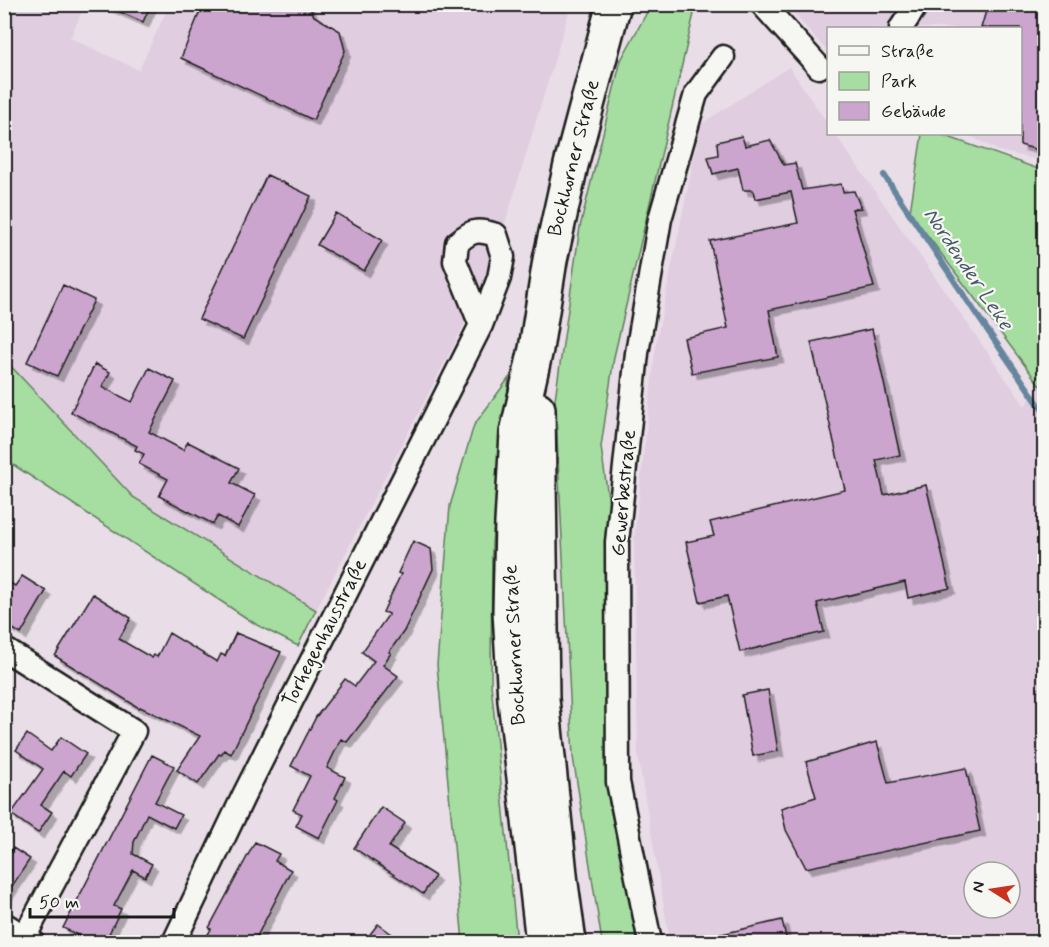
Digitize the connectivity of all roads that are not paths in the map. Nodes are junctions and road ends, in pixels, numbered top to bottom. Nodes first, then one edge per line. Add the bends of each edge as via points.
1 (614, 4) edge
2 (762, 4) edge
3 (917, 4) edge
4 (902, 27) edge
5 (723, 57) dead end
6 (819, 67) dead end
7 (481, 325) dead end
8 (4, 649) edge
9 (4, 924) edge
10 (28, 940) edge
11 (556, 940) edge
12 (174, 942) edge
13 (650, 942) edge

1 - 11 main road, Bockhorner Straße via 571,165 517,433 510,611 515,700
2 - 6 street
3 - 4 street
5 - 13 street, Gewerbestraße via 696,94 660,219 637,353 617,542 618,782
7 - 12 street, Torhegenhausstraße
8 - 10 street via 134,731
9 - 10 street

